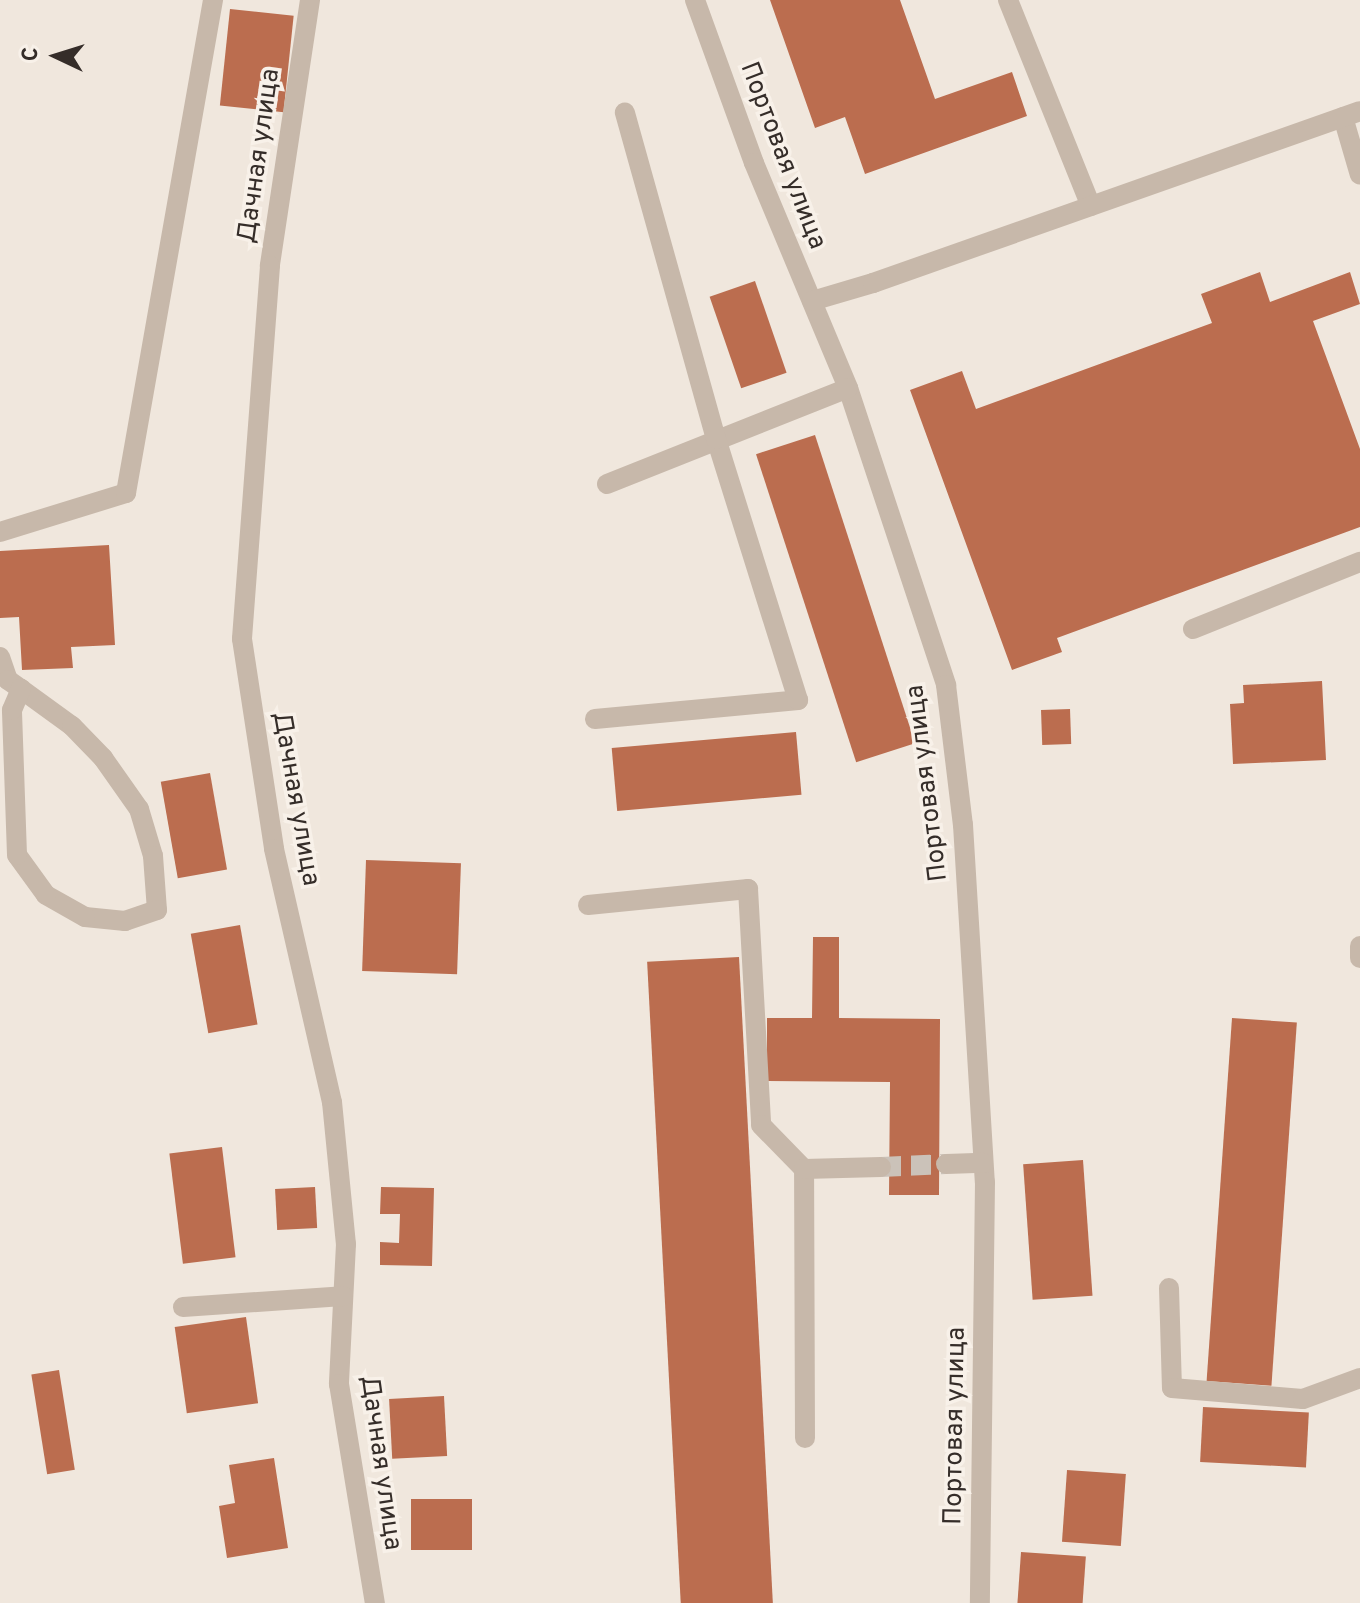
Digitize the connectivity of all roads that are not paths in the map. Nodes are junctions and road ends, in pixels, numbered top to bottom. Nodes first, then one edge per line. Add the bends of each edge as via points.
1 (213, 0) edge
2 (310, 0) edge
3 (695, 0) edge
4 (1008, 0) edge
5 (625, 112) dead end
6 (1352, 114) edge
7 (1360, 175) edge
8 (1091, 206) junction
9 (812, 301) junction
10 (848, 388) junction
11 (716, 439) junction
12 (607, 484) dead end
13 (0, 532) edge
14 (1360, 562) edge
15 (1193, 629) dead end
16 (0, 657) edge
17 (21, 689) junction
18 (595, 719) dead end
19 (588, 905) dead end
20 (1360, 946) edge
21 (1360, 956) edge
22 (983, 1163) junction
23 (946, 1164) tunnel mouth
24 (881, 1167) tunnel mouth
25 (804, 1169) junction
26 (1169, 1288) dead end
27 (343, 1296) junction
28 (183, 1307) dead end
29 (1360, 1378) edge
30 (805, 1438) dead end
31 (375, 1603) edge
32 (980, 1603) edge

1 - 13 street via 126,493
2 - 27 street, Дачная улица via 270,266 242,639 274,849 332,1102 346,1244
3 - 9 street, Портовая улица via 754,163
4 - 8 street
5 - 11 street
6 - 7 street
6 - 8 street
8 - 9 street
9 - 10 street, Портовая улица
10 - 11 street
10 - 22 street, Портовая улица via 946,685 963,825
11 - 12 street
11 - 18 street via 798,700
14 - 15 street
16 - 17 street via 8,680
17 - 17 street via 103,758 139,809 153,856 157,910 125,921 85,917 46,895 17,855 12,710
19 - 25 street via 748,889 761,1125
20 - 21 street
22 - 23 street
22 - 32 street, Портовая улица
24 - 25 street
25 - 30 street
26 - 29 street via 1172,1388 1303,1399
27 - 28 street
27 - 31 street, Дачная улица via 339,1384

